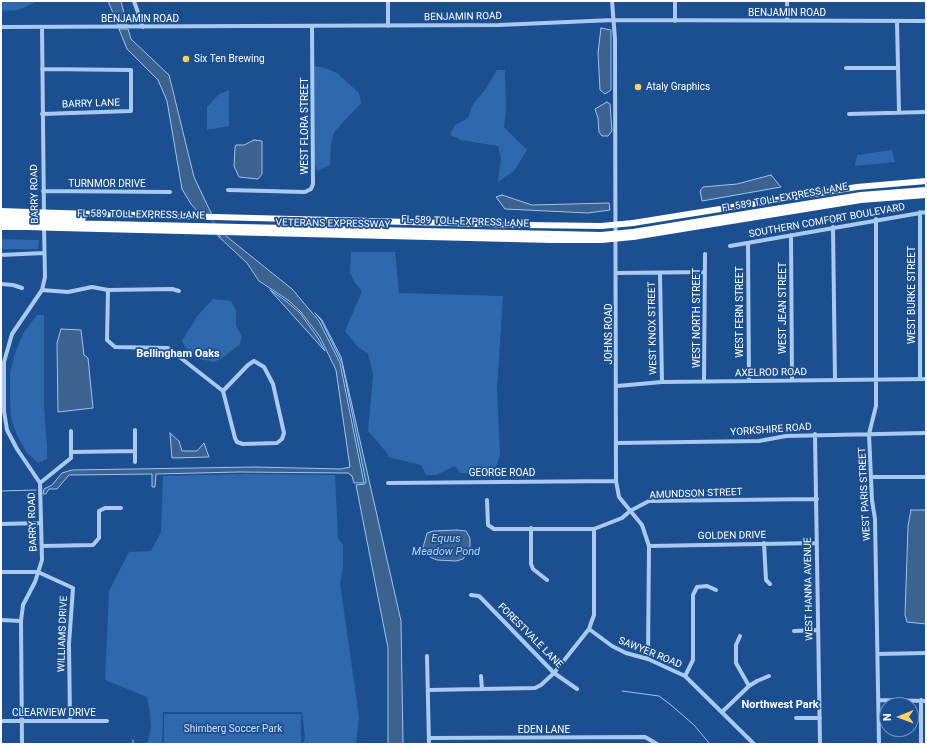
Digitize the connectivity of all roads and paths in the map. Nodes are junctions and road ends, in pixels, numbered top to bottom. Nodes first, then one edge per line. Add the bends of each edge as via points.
1 (134, 1) edge
2 (388, 1) edge
3 (612, 1) edge
4 (675, 1) edge
5 (787, 1) edge
6 (613, 20) junction
7 (787, 20) junction
8 (675, 21) junction
9 (897, 21) junction
10 (926, 21) edge
11 (388, 26) junction
12 (1, 27) edge
13 (143, 27) junction
14 (312, 27) junction
15 (42, 28) junction
16 (846, 68) dead end
17 (898, 68) junction
18 (42, 69) junction
19 (899, 112) junction
20 (926, 112) edge
21 (42, 114) junction
22 (848, 114) dead end
23 (926, 181) edge
24 (228, 190) dead end
25 (926, 190) edge
26 (43, 192) junction
27 (170, 192) dead end
28 (926, 195) edge
29 (1, 212) edge
30 (920, 212) junction
31 (926, 212) edge
32 (1, 216) edge
33 (29, 219) junction
34 (876, 219) junction
35 (59, 220) junction
36 (1, 222) edge
37 (1, 227) edge
38 (833, 227) junction
39 (633, 235) junction
40 (791, 235) junction
41 (748, 243) junction
42 (730, 246) dead end
43 (44, 254) junction
44 (705, 254) dead end
45 (1, 255) edge
46 (705, 272) junction
47 (617, 273) junction
48 (660, 274) junction
49 (1, 284) edge
50 (22, 288) dead end
51 (42, 290) junction
52 (108, 290) junction
53 (178, 291) dead end
54 (920, 378) junction
55 (926, 379) edge
56 (792, 380) junction
57 (835, 380) junction
58 (876, 380) junction
59 (749, 381) junction
60 (662, 382) junction
61 (704, 382) junction
62 (2, 383) edge
63 (617, 386) junction
64 (223, 391) junction
65 (135, 430) dead end
66 (71, 431) dead end
67 (926, 433) edge
68 (815, 434) junction
69 (870, 434) junction
70 (618, 443) junction
71 (72, 452) junction
72 (135, 452) junction
73 (134, 462) dead end
74 (871, 477) junction
75 (926, 477) edge
76 (616, 481) junction
77 (40, 483) junction
78 (388, 483) dead end
79 (817, 499) junction
80 (487, 500) dead end
81 (121, 508) dead end
82 (630, 511) junction
83 (41, 523) junction
84 (1, 524) edge
85 (530, 528) junction
86 (594, 529) junction
87 (764, 543) junction
88 (816, 543) junction
89 (42, 546) junction
90 (649, 546) junction
91 (1, 572) edge
92 (38, 572) junction
93 (547, 580) dead end
94 (770, 584) dead end
95 (716, 590) dead end
96 (471, 595) dead end
97 (1, 620) edge
98 (21, 621) junction
99 (589, 629) junction
100 (818, 630) junction
101 (794, 631) dead end
102 (740, 636) dead end
103 (926, 653) edge
104 (878, 654) junction
105 (427, 656) dead end
106 (648, 658) junction
107 (554, 672) junction
108 (481, 676) dead end
109 (685, 676) junction
110 (768, 676) dead end
111 (749, 686) junction
112 (482, 689) junction
113 (577, 689) dead end
114 (428, 690) junction
115 (879, 700) edge
116 (924, 700) edge
117 (722, 712) junction
118 (796, 718) dead end
119 (820, 718) junction
120 (70, 720) junction
121 (1, 721) edge
122 (22, 721) junction
123 (107, 721) dead end
124 (645, 737) junction
125 (429, 738) junction
126 (588, 738) junction
127 (22, 744) edge
128 (429, 744) edge
129 (588, 744) edge
130 (646, 744) edge
131 (657, 744) edge
132 (754, 744) edge
133 (820, 744) edge
134 (921, 744) edge

1 - 13 street
2 - 11 street
3 - 6 street, JOHNS ROAD
4 - 8 street
5 - 7 street
6 - 8 street, BENJAMIN ROAD
6 - 11 street, BENJAMIN ROAD
6 - 47 street, JOHNS ROAD
7 - 8 street, BENJAMIN ROAD
7 - 9 street, BENJAMIN ROAD
9 - 10 street, BENJAMIN ROAD
9 - 17 street
11 - 14 street, BENJAMIN ROAD
12 - 15 street, BENJAMIN ROAD
13 - 14 street, BENJAMIN ROAD
13 - 15 street, BENJAMIN ROAD
14 - 24 street, WEST FLORA STREET via 311,189 305,192
15 - 18 street, BARRY ROAD
16 - 17 street
17 - 19 street
18 - 21 street, BARRY ROAD
18 - 21 street, BARRY LANE via 131,70 131,111
19 - 20 street
19 - 22 street
21 - 26 street, BARRY ROAD
23 - 35 highway, VETERANS EXPRESSWAY, bridge via 857,187 601,226 155,215
25 - 39 highway, FL 589 TOLL EXPRESS LANE via 861,195
26 - 27 street, TURNMOR DRIVE
26 - 43 street, BARRY ROAD
28 - 39 highway, VETERANS EXPRESSWAY via 861,200
29 - 33 highway, VETERANS EXPRESSWAY
30 - 31 street, SOUTHERN COMFORT BOULEVARD
30 - 34 street, SOUTHERN COMFORT BOULEVARD
30 - 54 street, WEST BURKE STREET
32 - 33 highway
33 - 35 highway, VETERANS EXPRESSWAY, bridge
33 - 35 highway, VETERANS EXPRESSWAY, bridge
33 - 36 highway
33 - 37 highway, VETERANS EXPRESSWAY
34 - 38 street, SOUTHERN COMFORT BOULEVARD
34 - 58 street, WEST PARIS STREET
35 - 39 highway, VETERANS EXPRESSWAY, bridge via 199,228 552,240
38 - 40 street, SOUTHERN COMFORT BOULEVARD
38 - 57 street
40 - 41 street, SOUTHERN COMFORT BOULEVARD
40 - 56 street, WEST JEAN STREET
41 - 42 street, SOUTHERN COMFORT BOULEVARD
41 - 59 street, WEST FERN STREET
43 - 45 street
43 - 51 street, BARRY ROAD via 45,276
44 - 46 street, WEST NORTH STREET
46 - 48 street
46 - 61 street, WEST NORTH STREET
47 - 48 street
47 - 63 street, JOHNS ROAD
48 - 60 street, WEST KNOX STREET
49 - 50 street
51 - 52 street via 68,292 92,287
51 - 62 street, BARRY ROAD via 12,334 4,362
52 - 53 street
52 - 64 street via 107,340 115,347 168,348
54 - 55 street, AXELROD ROAD
54 - 58 street, AXELROD ROAD
56 - 57 street, AXELROD ROAD
56 - 59 street, AXELROD ROAD
57 - 58 street, AXELROD ROAD
58 - 69 street, WEST PARIS STREET via 876,406
59 - 61 street, AXELROD ROAD
60 - 61 street, AXELROD ROAD
60 - 63 street, AXELROD ROAD
62 - 77 street, BARRY ROAD via 7,430
63 - 70 street, JOHNS ROAD
64 - 64 street via 248,364 254,361 260,364 267,371 273,384 284,433 282,439 277,443 238,442
65 - 72 street
66 - 71 street
67 - 69 street, YORKSHIRE ROAD
68 - 69 street, YORKSHIRE ROAD
68 - 70 street, YORKSHIRE ROAD via 759,441
68 - 79 street, WEST HANNA AVENUE
69 - 74 street, WEST PARIS STREET
70 - 76 street, JOHNS ROAD
71 - 72 street
71 - 77 street via 71,458
72 - 73 street
74 - 75 street
74 - 104 street, WEST PARIS STREET via 875,519
76 - 78 street, GEORGE ROAD
76 - 82 street, JOHNS ROAD via 619,497
77 - 83 street, BARRY ROAD
79 - 82 street, AMUNDSON STREET via 649,502
79 - 88 street, WEST HANNA AVENUE
80 - 85 street, AMUNDSON STREET via 488,525 494,529
81 - 89 street via 99,510 98,538 93,545
82 - 86 street, AMUNDSON STREET via 622,518
82 - 90 street, JOHNS ROAD via 642,525
83 - 84 street
83 - 89 street, BARRY ROAD
85 - 86 street, AMUNDSON STREET
85 - 93 street via 531,564 533,569
86 - 99 street via 594,615
87 - 88 street, GOLDEN DRIVE
87 - 90 street, GOLDEN DRIVE
87 - 94 street via 766,580
88 - 100 street, WEST HANNA AVENUE
89 - 92 street, BARRY ROAD via 42,560
90 - 106 street, JOHNS ROAD
91 - 92 street
92 - 98 street, BARRY ROAD via 23,605
92 - 120 street, WILLIAMS DRIVE via 72,588 69,644
95 - 109 street via 707,586 697,587 693,595 693,660
96 - 107 street, FORESTVALE LANE via 479,596
97 - 98 street
98 - 122 street, BARRY ROAD
99 - 106 street, SAWYER ROAD via 626,653
99 - 107 street
100 - 101 street
100 - 119 street, WEST HANNA AVENUE
102 - 111 street via 736,645 736,663
103 - 104 street
104 - 115 street, WEST PARIS STREET
105 - 114 street
106 - 109 street, SAWYER ROAD
107 - 112 street via 535,688
107 - 113 street, FORESTVALE LANE
108 - 112 street
109 - 117 street, SAWYER ROAD
110 - 111 street
111 - 117 street
112 - 114 street
114 - 125 street
116 - 134 street
117 - 132 street, SAWYER ROAD
118 - 119 street
119 - 133 street, WEST HANNA AVENUE
120 - 122 street, CLEARVIEW DRIVE
120 - 123 street, CLEARVIEW DRIVE
121 - 122 street, CLEARVIEW DRIVE
122 - 127 street, BARRY ROAD
124 - 126 street, EDEN LANE
124 - 130 street
124 - 131 street
125 - 126 street, EDEN LANE
125 - 128 street
126 - 129 street

